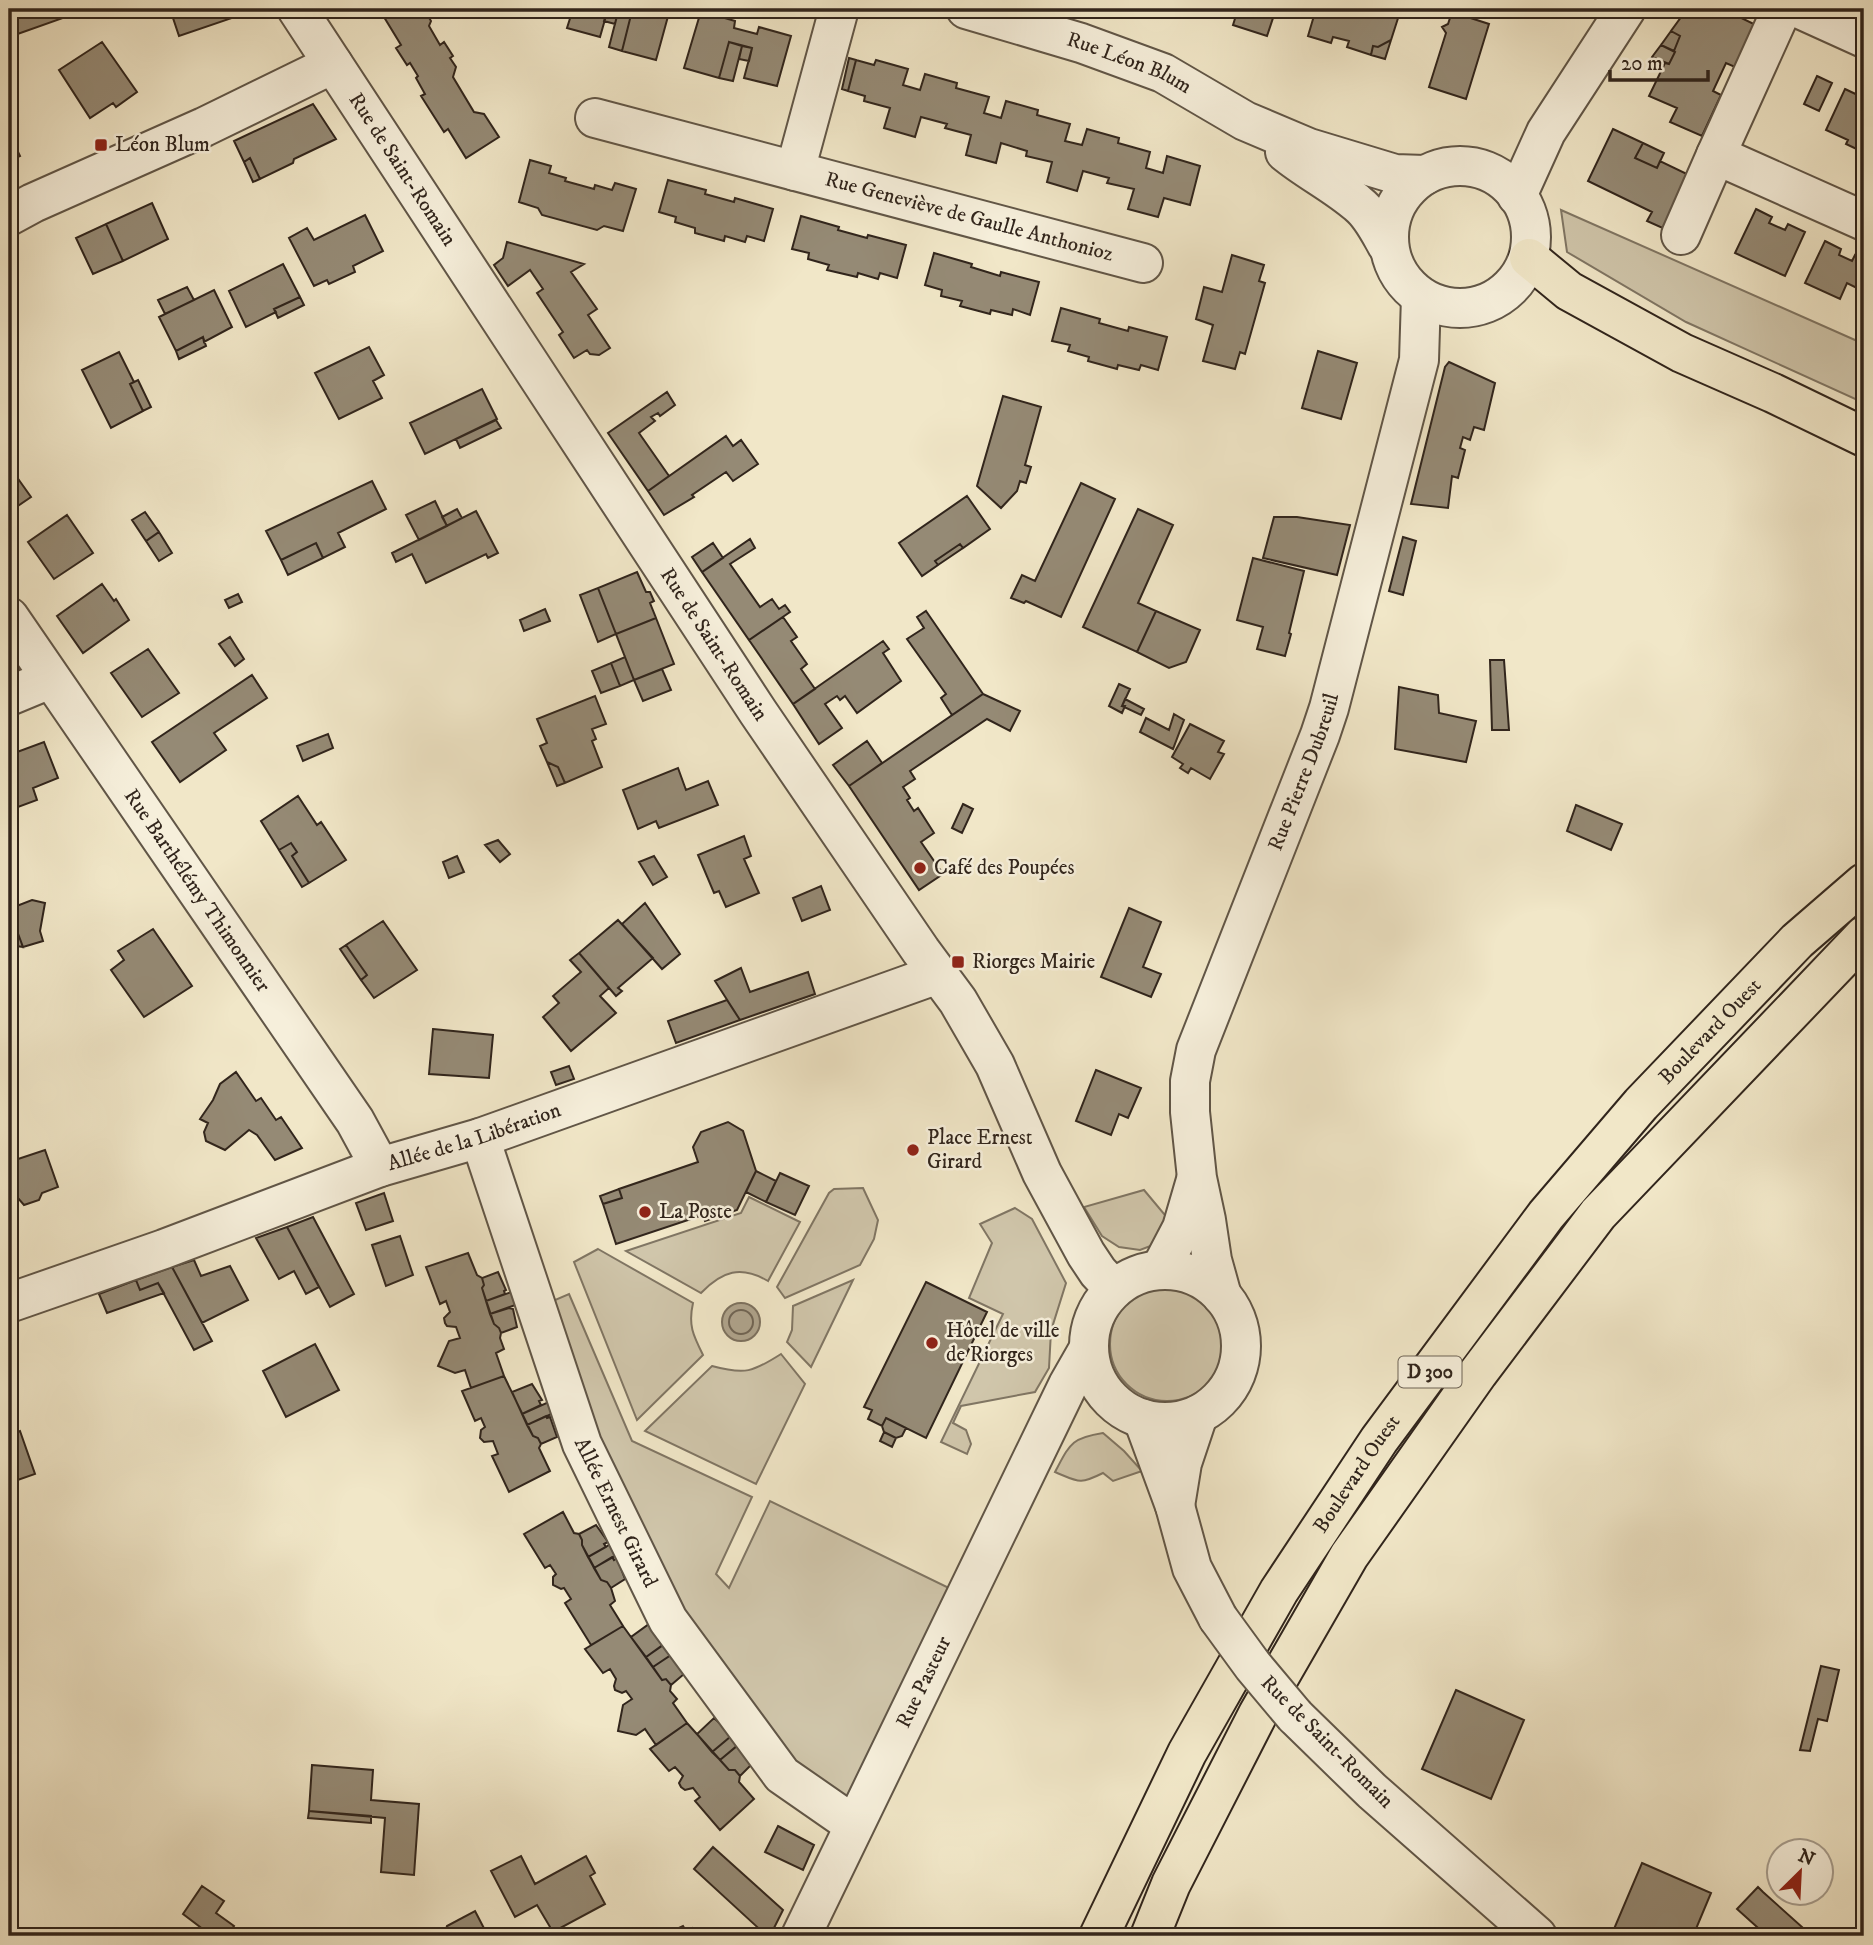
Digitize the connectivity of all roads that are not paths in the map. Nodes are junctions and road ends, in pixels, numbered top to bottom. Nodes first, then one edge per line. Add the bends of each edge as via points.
1 (297, 9) edge
2 (839, 9) edge
3 (966, 9) edge
4 (1626, 9) edge
5 (1782, 9) edge
6 (1800, 9) edge
7 (1864, 38) edge
8 (333, 64) junction
9 (595, 118) dead end
10 (1245, 121) junction
11 (1717, 155) junction
12 (795, 171) junction
13 (1425, 175) junction
14 (1507, 187) junction
15 (9, 216) edge
16 (1864, 221) edge
17 (1681, 235) dead end
18 (1387, 245) junction
19 (1528, 258) junction
20 (1143, 263) dead end
21 (1434, 302) junction
22 (1864, 437) edge
23 (9, 617) edge
24 (50, 679) junction
25 (9, 696) edge
26 (1864, 883) edge
27 (1864, 936) edge
28 (938, 974) junction
29 (480, 1138) junction
30 (380, 1167) junction
31 (1197, 1178) junction
32 (1160, 1270) junction
33 (1114, 1289) junction
34 (1222, 1296) junction
35 (9, 1303) edge
36 (1088, 1350) junction
37 (1130, 1412) junction
38 (1198, 1415) junction
39 (1046, 1430) junction
40 (1175, 1506) junction
41 (854, 1825) junction
42 (801, 1936) edge
43 (1099, 1936) edge
44 (1150, 1936) edge
45 (1537, 1936) edge

1 - 8 street, Rue de Saint-Romain
2 - 12 street, Rue Geneviève de Gaulle Anthonioz
3 - 10 street, Rue Léon Blum via 1163,73
4 - 14 street
5 - 11 street
6 - 7 street
8 - 15 street
8 - 28 street, Rue de Saint-Romain via 758,712
9 - 12 street, Rue Geneviève de Gaulle Anthonioz
10 - 13 street, Rue Léon Blum via 1348,161 1395,174
10 - 18 street, Rue Léon Blum via 1360,205
11 - 16 street
11 - 17 street
12 - 20 street, Rue Geneviève de Gaulle Anthonioz
13 - 14 street via 1469,167 1483,170
13 - 18 street via 1395,208
14 - 19 street via 1521,201 1529,219
18 - 21 street via 1408,286
19 - 21 street via 1515,283 1492,301 1455,309
19 - 22 main road via 1569,291 1637,330
21 - 31 street, Rue Pierre Dubreuil via 1326,717 1196,1050 1190,1112
23 - 24 street, Rue Barthélémy Thimonnier
24 - 25 street
24 - 30 street, Rue Barthélémy Thimonnier via 355,1121
26 - 43 main road, Boulevard Ouest / D 300 via 1797,942 1641,1104 1546,1215 1379,1440 1279,1591 1186,1753
27 - 44 main road, Boulevard Ouest / D 300 via 1598,1214 1478,1373 1349,1556 1258,1714 1171,1884
28 - 29 street, Allée de la Libération
28 - 33 street, Rue de Saint-Romain via 995,1066 1042,1173 1086,1254
29 - 30 street, Allée de la Libération
29 - 41 street, Allée Ernest Girard via 582,1444 668,1620 782,1775
30 - 35 street, Allée de la Libération via 164,1250
31 - 32 street, Rue Pierre Dubreuil via 1186,1218
31 - 34 street, Rue Pierre Dubreuil
32 - 33 street via 1131,1278
32 - 34 street via 1201,1278
33 - 36 street via 1097,1310
34 - 38 street via 1240,1334 1240,1361 1224,1393
36 - 37 street via 1105,1393
36 - 39 street, Rue Pasteur
37 - 38 street via 1162,1422
37 - 39 street via 1077,1413
37 - 40 street, Rue de Saint-Romain
38 - 40 street, Rue de Saint-Romain via 1182,1463
39 - 41 street, Rue Pasteur
40 - 45 street, Rue de Saint-Romain, bridge via 1192,1568 1217,1618 1295,1716 1372,1791
41 - 42 street, Rue Pasteur

